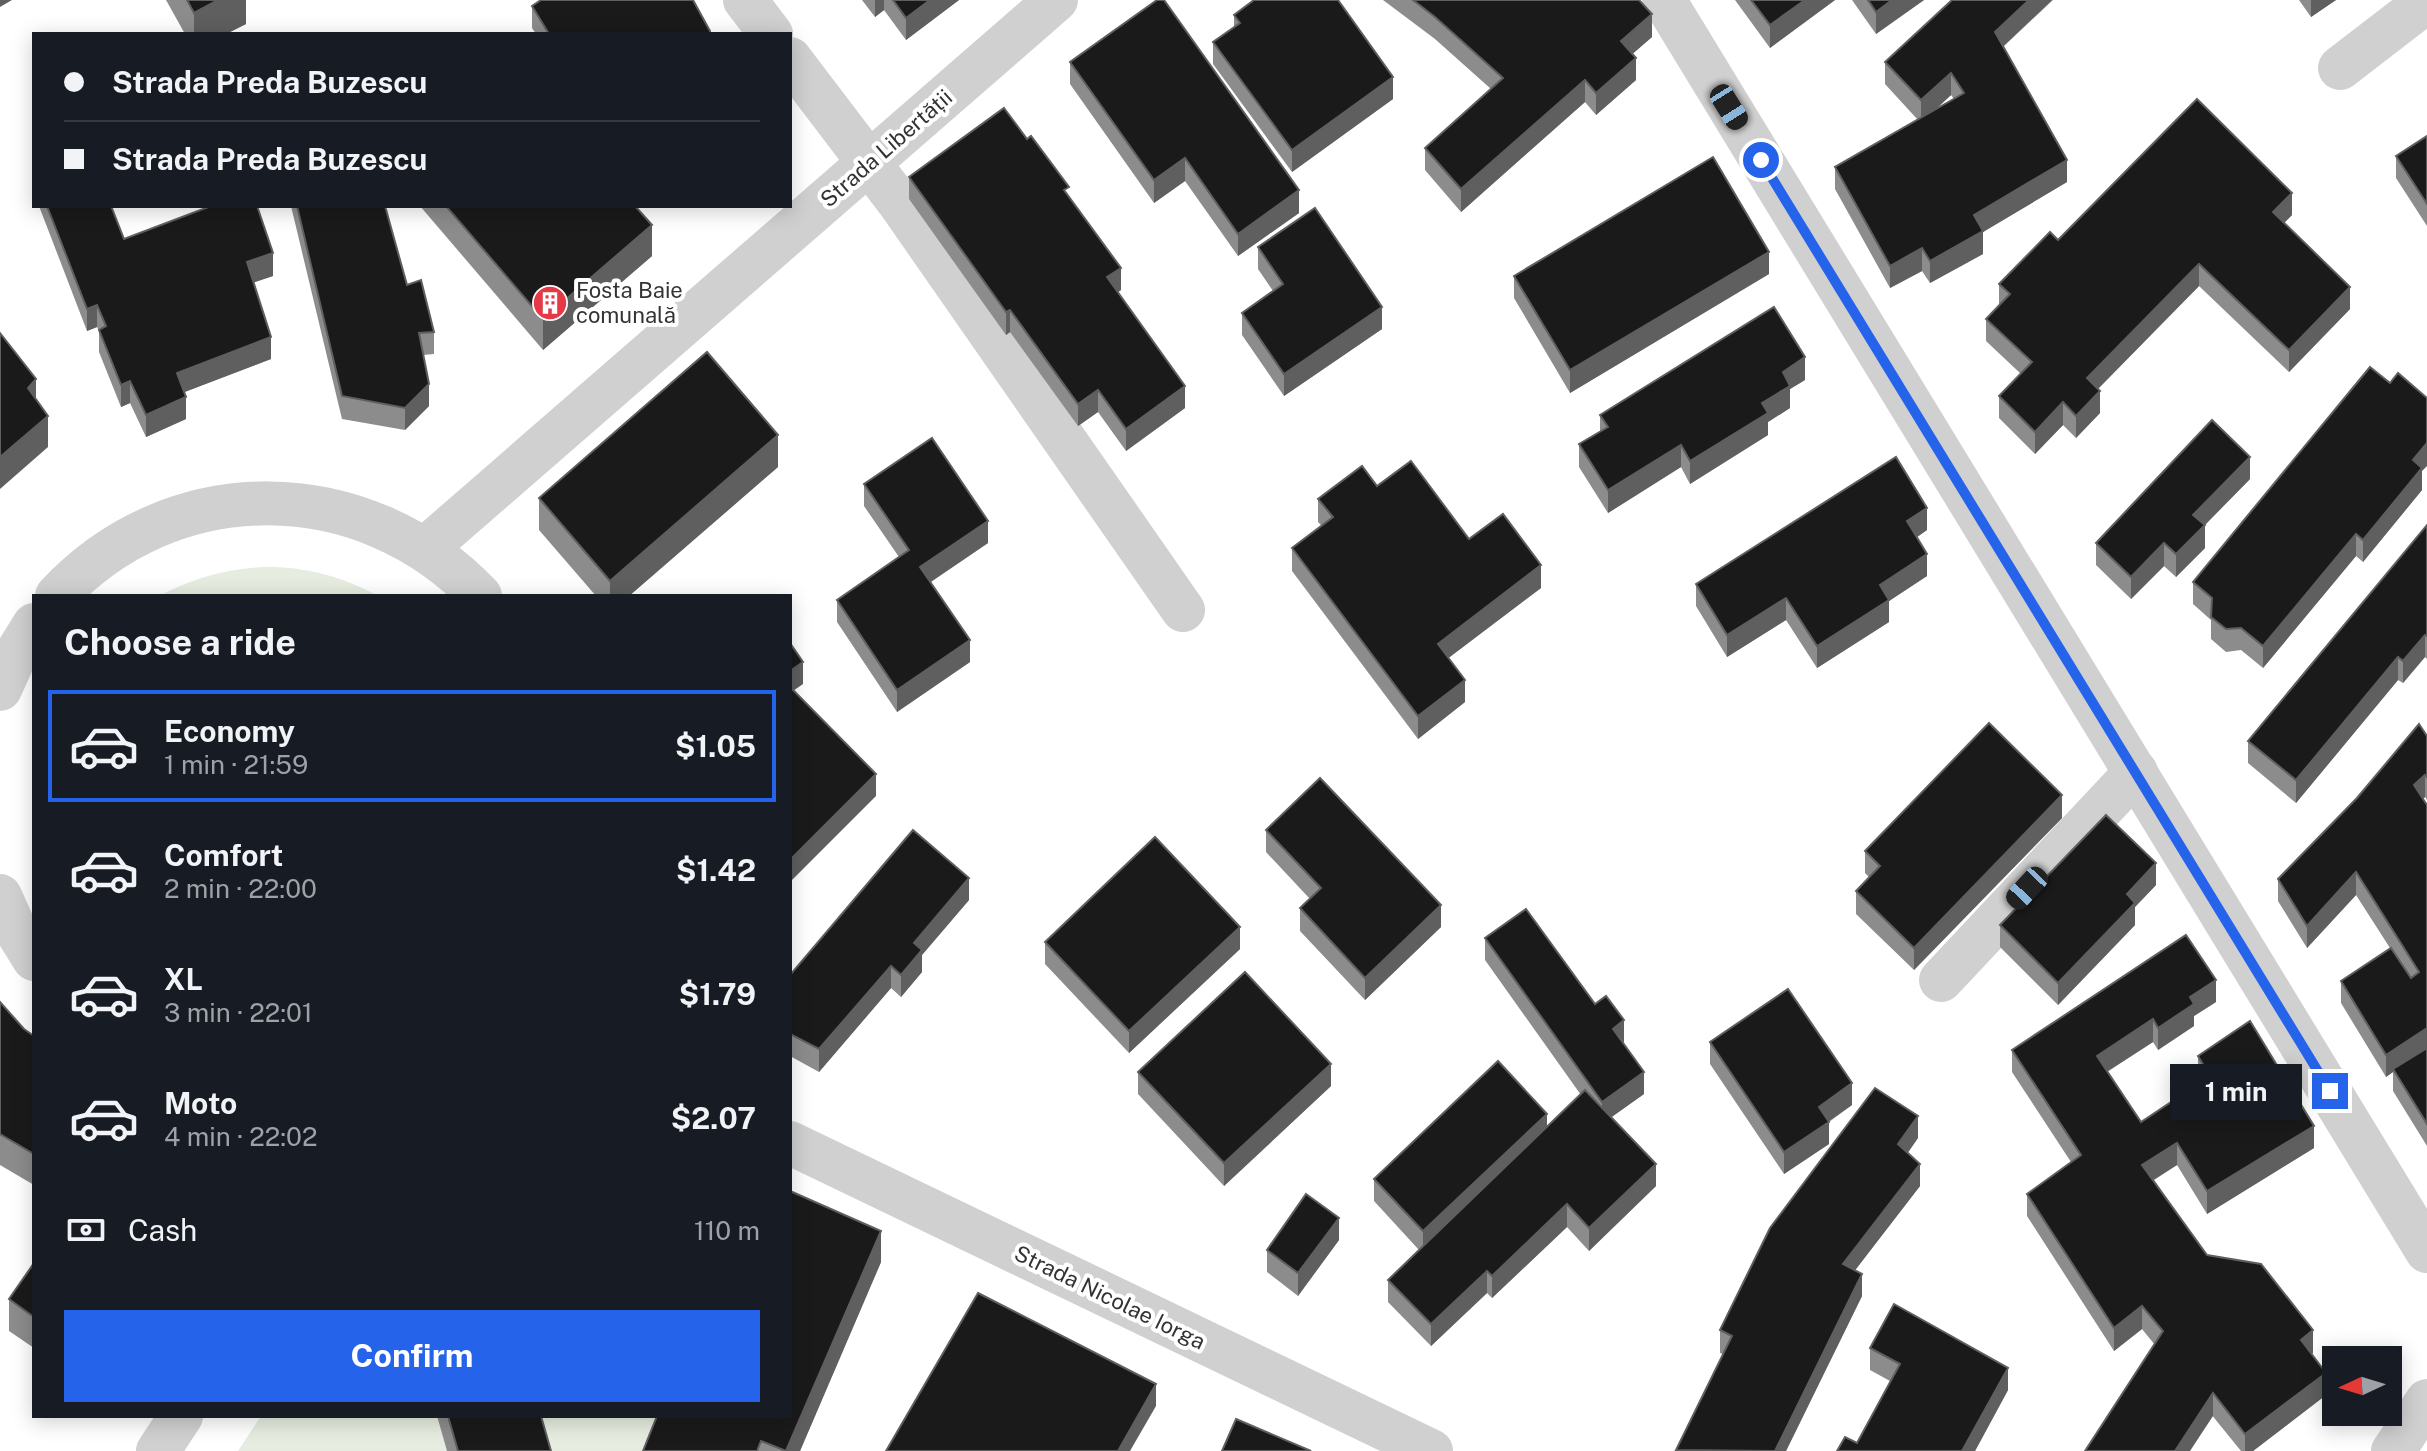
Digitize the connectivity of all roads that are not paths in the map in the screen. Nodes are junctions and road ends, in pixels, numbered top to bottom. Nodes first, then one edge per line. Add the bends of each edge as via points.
1 (745, 0) edge
2 (1056, 0) edge
3 (1664, 0) edge
4 (2427, 1) edge
5 (769, 32) edge
6 (792, 62) edge
7 (2340, 68) dead end
8 (870, 163) junction
9 (425, 549) junction
10 (59, 594) edge
11 (478, 594) edge
12 (1183, 610) dead end
13 (32, 628) edge
14 (0, 689) edge
15 (2136, 772) junction
16 (0, 896) edge
17 (32, 956) edge
18 (1941, 980) dead end
19 (792, 1144) edge
20 (2427, 1251) edge
21 (2427, 1401) edge
22 (180, 1418) edge
23 (158, 1451) edge
24 (1431, 1451) edge
25 (2393, 1451) edge

1 - 5 street
2 - 8 street, Strada Libertății
3 - 15 street
4 - 7 street
6 - 8 street
8 - 9 street, Strada Libertății
8 - 12 street
9 - 10 street via 372,522 325,508 235,505 140,533 90,565
9 - 11 street
13 - 14 street
15 - 18 street
15 - 20 street
16 - 17 street
19 - 24 street, Strada Nicolae Iorga
21 - 25 street
22 - 23 street

